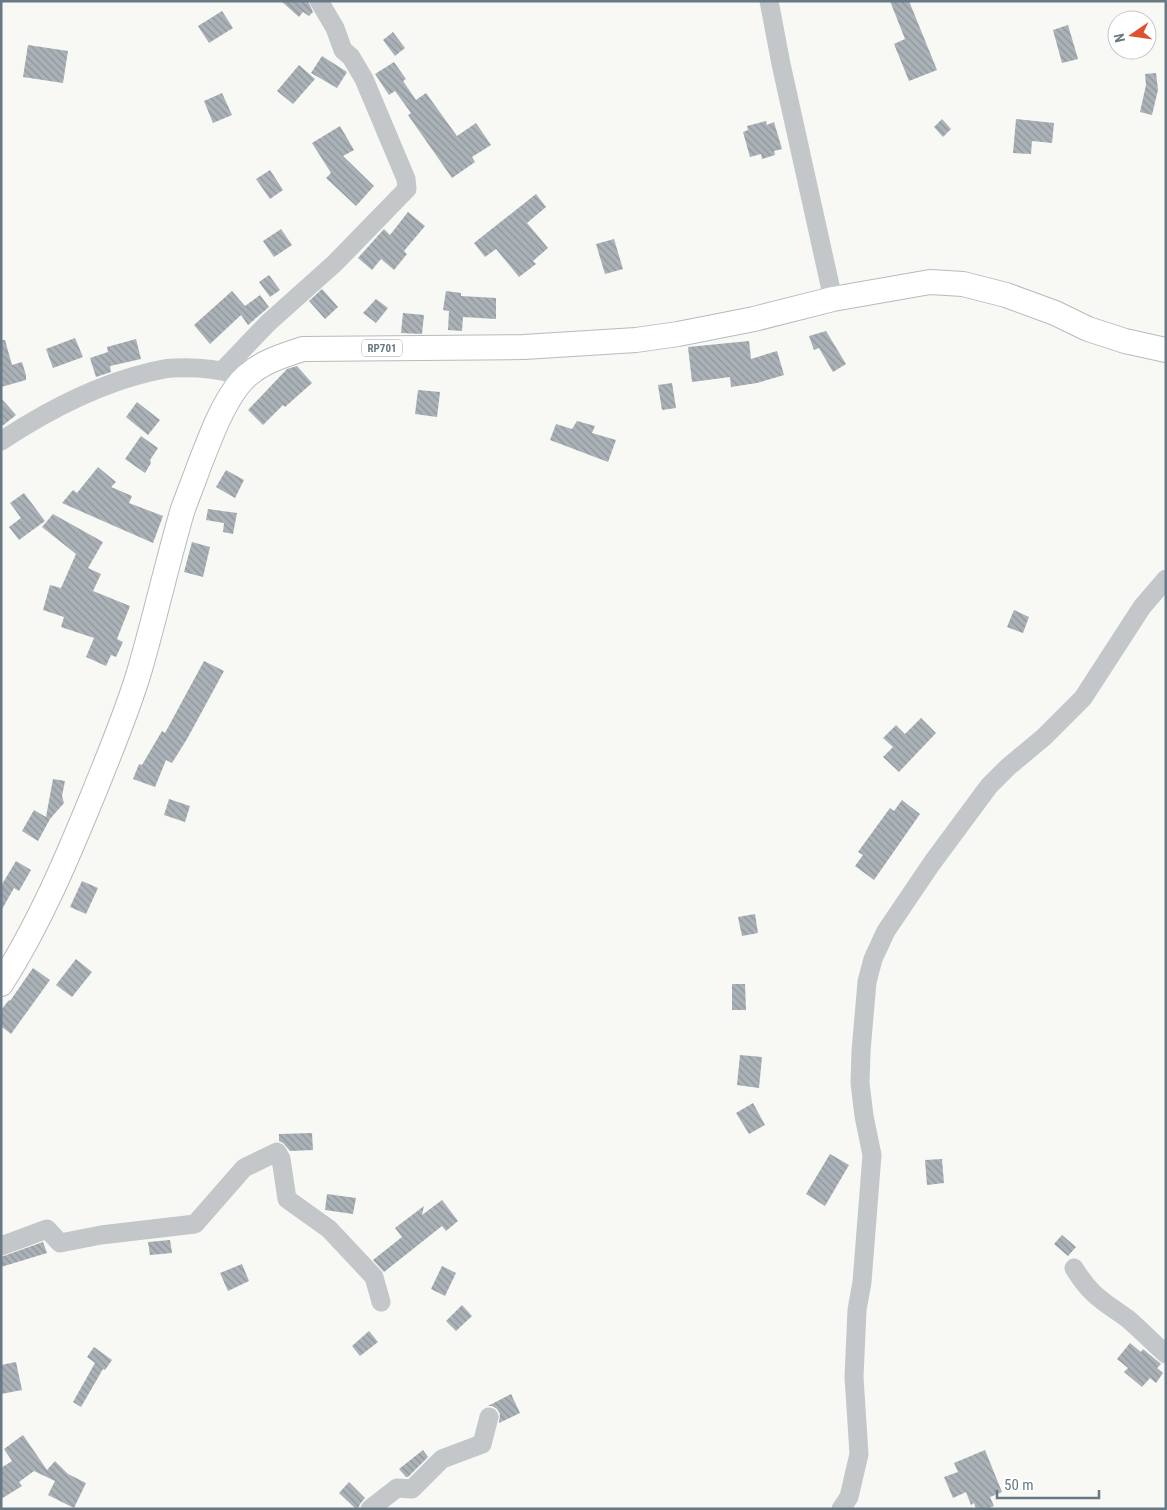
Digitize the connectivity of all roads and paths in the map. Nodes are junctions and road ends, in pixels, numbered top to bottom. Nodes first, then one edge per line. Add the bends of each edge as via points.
1 (319, 1) edge
2 (769, 1) edge
3 (832, 299) junction
4 (1166, 350) edge
5 (233, 374) junction
6 (1, 441) edge
7 (1166, 579) edge
8 (1, 984) edge
9 (1, 1246) edge
10 (1074, 1268) dead end
11 (381, 1302) dead end
12 (1166, 1354) edge
13 (489, 1417) dead end
14 (370, 1509) edge
15 (841, 1509) edge

1 - 5 street via 343,50 364,79 406,179 407,189 335,263 268,323
2 - 3 street
3 - 4 main road, RP701 via 930,282 963,284 1006,294 1088,329
3 - 5 main road, RP701 via 754,319 636,340 524,347 304,349
5 - 6 street via 172,368 137,376 67,404
5 - 8 main road, RP701 via 183,510 140,671 108,758 69,854 23,949
7 - 15 street via 1138,613 1083,698 989,786 891,923 873,958 867,982 861,1051 861,1092 872,1155 854,1377 859,1454 849,1497
9 - 11 street via 47,1229 60,1243 195,1224 244,1168 277,1152 282,1159 287,1199 330,1229 374,1277
10 - 12 street via 1095,1296 1129,1320
13 - 14 street via 482,1444 442,1459 412,1490 397,1488

